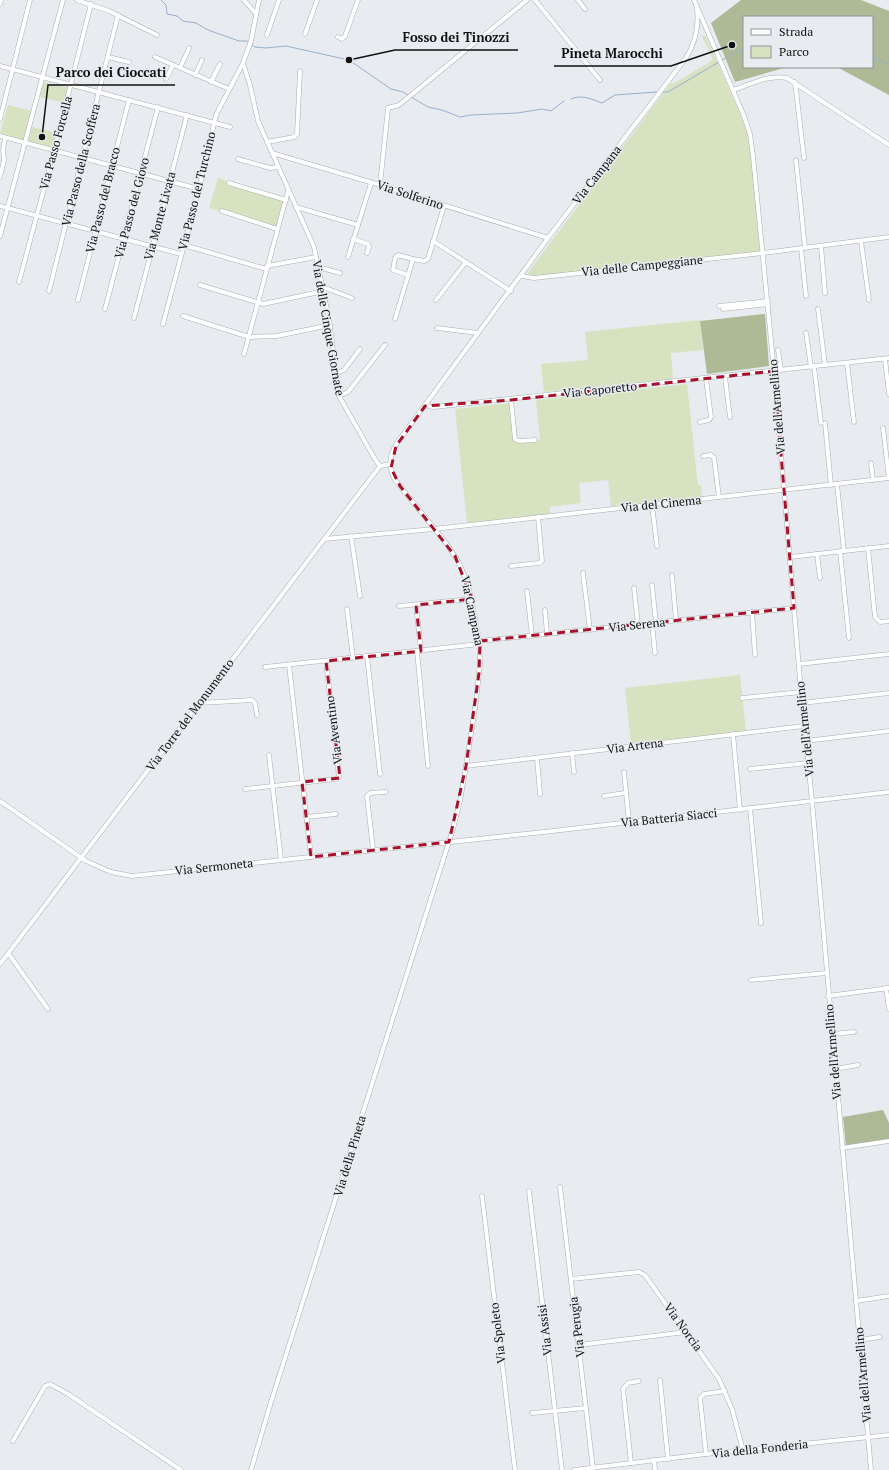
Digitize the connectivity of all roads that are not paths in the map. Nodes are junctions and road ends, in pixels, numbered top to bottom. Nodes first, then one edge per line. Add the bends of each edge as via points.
1 (1, 0) edge
2 (30, 0) edge
3 (63, 0) edge
4 (77, 0) edge
5 (244, 0) edge
6 (259, 0) edge
7 (279, 0) edge
8 (317, 0) edge
9 (358, 0) edge
10 (527, 0) edge
11 (535, 0) edge
12 (578, 0) edge
13 (694, 0) edge
14 (0, 4) edge
15 (91, 4) junction
16 (585, 9) dead end
17 (698, 9) junction
18 (256, 14) junction
19 (118, 15) junction
20 (305, 34) dead end
21 (157, 35) dead end
22 (267, 35) dead end
23 (338, 37) dead end
24 (189, 48) dead end
25 (108, 57) junction
26 (155, 57) dead end
27 (202, 60) dead end
28 (128, 62) dead end
29 (243, 63) junction
30 (220, 64) dead end
31 (173, 65) junction
32 (0, 66) edge
33 (180, 68) junction
34 (13, 69) junction
35 (300, 71) dead end
36 (195, 75) junction
37 (42, 77) junction
38 (166, 79) dead end
39 (600, 80) dead end
40 (211, 82) junction
41 (795, 82) junction
42 (71, 85) junction
43 (229, 90) junction
44 (733, 90) junction
45 (99, 92) junction
46 (129, 100) junction
47 (158, 107) junction
48 (187, 115) junction
49 (0, 119) edge
50 (214, 122) junction
51 (230, 127) dead end
52 (0, 136) edge
53 (5, 138) junction
54 (267, 142) junction
55 (25, 144) junction
56 (889, 145) edge
57 (54, 151) junction
58 (272, 153) junction
59 (83, 158) junction
60 (804, 158) dead end
61 (238, 159) dead end
62 (796, 160) dead end
63 (112, 166) junction
64 (278, 167) junction
65 (141, 173) junction
66 (0, 177) edge
67 (170, 181) junction
68 (229, 183) dead end
69 (371, 183) junction
70 (380, 185) junction
71 (199, 188) junction
72 (288, 190) junction
73 (286, 200) junction
74 (0, 206) edge
75 (444, 206) junction
76 (296, 207) junction
77 (7, 208) junction
78 (222, 211) dead end
79 (36, 216) junction
80 (66, 224) junction
81 (358, 225) junction
82 (277, 229) junction
83 (95, 232) junction
84 (0, 236) edge
85 (889, 237) edge
86 (548, 238) junction
87 (123, 239) junction
88 (353, 239) junction
89 (433, 241) junction
90 (861, 241) junction
91 (184, 245) junction
92 (152, 246) junction
93 (820, 246) junction
94 (803, 248) junction
95 (367, 253) dead end
96 (763, 253) junction
97 (181, 254) junction
98 (316, 257) junction
99 (348, 257) dead end
100 (413, 259) junction
101 (466, 262) junction
102 (318, 267) junction
103 (266, 268) junction
104 (340, 273) dead end
105 (408, 275) junction
106 (522, 276) junction
107 (19, 282) dead end
108 (200, 286) dead end
109 (323, 289) junction
110 (49, 290) dead end
111 (510, 291) junction
112 (825, 293) dead end
113 (806, 296) dead end
114 (352, 298) dead end
115 (78, 300) dead end
116 (436, 300) dead end
117 (869, 300) dead end
118 (768, 302) junction
119 (257, 303) junction
120 (719, 306) dead end
121 (105, 309) dead end
122 (724, 309) dead end
123 (818, 310) dead end
124 (183, 316) dead end
125 (134, 318) dead end
126 (395, 320) dead end
127 (163, 324) dead end
128 (330, 325) junction
129 (437, 328) dead end
130 (806, 333) dead end
131 (478, 334) junction
132 (249, 337) junction
133 (385, 345) dead end
134 (360, 349) dead end
135 (778, 350) dead end
136 (244, 354) dead end
137 (887, 358) edge
138 (846, 363) junction
139 (825, 365) junction
140 (812, 367) junction
141 (781, 370) junction
142 (774, 371) junction
143 (335, 374) junction
144 (725, 376) junction
145 (706, 379) junction
146 (889, 394) edge
147 (339, 396) junction
148 (511, 400) junction
149 (425, 406) junction
150 (730, 417) dead end
151 (700, 422) dead end
152 (854, 422) dead end
153 (884, 428) dead end
154 (535, 440) dead end
155 (703, 456) dead end
156 (871, 463) dead end
157 (390, 464) junction
158 (380, 466) junction
159 (889, 478) edge
160 (873, 480) junction
161 (837, 484) junction
162 (831, 485) junction
163 (784, 490) junction
164 (719, 497) junction
165 (652, 505) junction
166 (538, 517) junction
167 (434, 529) junction
168 (351, 536) junction
169 (324, 539) junction
170 (657, 546) dead end
171 (889, 546) edge
172 (868, 548) junction
173 (842, 551) junction
174 (817, 554) junction
175 (790, 557) junction
176 (511, 566) dead end
177 (583, 573) dead end
178 (672, 575) dead end
179 (820, 578) dead end
180 (652, 585) dead end
181 (634, 588) dead end
182 (527, 591) dead end
183 (360, 596) dead end
184 (471, 599) junction
185 (416, 605) junction
186 (399, 606) dead end
187 (794, 608) junction
188 (348, 609) dead end
189 (545, 610) dead end
190 (752, 612) junction
191 (676, 620) junction
192 (889, 621) edge
193 (654, 623) junction
194 (638, 624) junction
195 (590, 630) junction
196 (547, 634) junction
197 (532, 636) junction
198 (849, 638) dead end
199 (480, 643) junction
200 (419, 651) junction
201 (655, 652) dead end
202 (889, 654) edge
203 (755, 655) dead end
204 (367, 656) junction
205 (354, 658) junction
206 (326, 661) junction
207 (798, 664) junction
208 (288, 665) junction
209 (265, 667) dead end
210 (801, 692) junction
211 (889, 693) edge
212 (742, 698) dead end
213 (200, 703) junction
214 (802, 703) junction
215 (257, 715) dead end
216 (804, 726) junction
217 (889, 731) edge
218 (733, 734) junction
219 (806, 741) junction
220 (572, 753) junction
221 (269, 755) dead end
222 (536, 758) junction
223 (808, 763) junction
224 (428, 766) dead end
225 (466, 766) junction
226 (750, 770) dead end
227 (574, 772) dead end
228 (624, 772) dead end
229 (380, 774) dead end
230 (302, 782) junction
231 (273, 786) junction
232 (245, 789) dead end
233 (386, 792) dead end
234 (889, 792) edge
235 (625, 793) junction
236 (540, 794) dead end
237 (604, 796) dead end
238 (0, 801) edge
239 (812, 801) junction
240 (750, 808) junction
241 (740, 810) junction
242 (336, 814) dead end
243 (306, 817) junction
244 (629, 822) junction
245 (449, 842) junction
246 (373, 850) junction
247 (311, 857) junction
248 (81, 858) junction
249 (281, 860) junction
250 (761, 923) dead end
251 (8, 953) junction
252 (0, 964) edge
253 (826, 973) junction
254 (751, 980) dead end
255 (888, 988) edge
256 (828, 996) junction
257 (48, 1009) dead end
258 (889, 1009) edge
259 (854, 1032) dead end
260 (832, 1034) junction
261 (858, 1065) dead end
262 (835, 1069) junction
263 (889, 1141) edge
264 (842, 1148) junction
265 (560, 1187) dead end
266 (528, 1191) dead end
267 (482, 1196) dead end
268 (571, 1279) junction
269 (889, 1296) edge
270 (856, 1301) junction
271 (686, 1332) junction
272 (880, 1337) dead end
273 (859, 1340) junction
274 (579, 1345) junction
275 (660, 1380) dead end
276 (639, 1381) dead end
277 (725, 1391) junction
278 (586, 1408) junction
279 (555, 1411) junction
280 (532, 1413) dead end
281 (889, 1435) edge
282 (868, 1438) junction
283 (13, 1441) dead end
284 (743, 1450) junction
285 (706, 1454) junction
286 (668, 1459) junction
287 (654, 1460) junction
288 (631, 1463) junction
289 (619, 1465) junction
290 (593, 1469) edge
291 (181, 1470) edge
292 (252, 1470) edge
293 (515, 1470) edge
294 (562, 1470) edge
295 (574, 1470) edge
296 (620, 1470) edge
297 (655, 1470) edge
298 (871, 1470) edge

1 - 14 street
2 - 34 street
3 - 37 street
4 - 15 street
5 - 18 street
6 - 18 street, Via Passo del Turchino
7 - 22 street
8 - 20 street
9 - 23 street via 346,36
10 - 70 street via 406,99 387,110
11 - 39 street
12 - 16 street
13 - 17 street, Via dell'Armellino
15 - 19 street
15 - 42 street, Via Passo Forcella
17 - 44 street, Via dell'Armellino
17 - 86 street, Via Campana via 698,29 692,48 659,95
18 - 29 street, Via Passo del Turchino via 251,41
19 - 21 street
19 - 25 street, Via Passo della Scoffera
24 - 33 street
25 - 28 street
25 - 45 street, Via Passo della Scoffera
26 - 31 street
27 - 36 street
29 - 43 street, Via Passo del Turchino
29 - 54 street, Via delle Cinque Giornate via 256,116
30 - 40 street
31 - 33 street
31 - 38 street
32 - 34 street
33 - 36 street
34 - 37 street
34 - 49 street
35 - 54 street via 297,134 294,137
36 - 40 street
37 - 42 street
37 - 55 street
40 - 43 street
41 - 44 street via 775,77
41 - 56 street
41 - 60 street
42 - 45 street
42 - 57 street, Via Passo Forcella
43 - 50 street, Via Passo del Turchino
44 - 96 street, Via dell'Armellino via 747,124 751,142
45 - 46 street
45 - 59 street, Via Passo della Scoffera
46 - 47 street
46 - 63 street, Via Passo del Bracco
47 - 48 street
47 - 65 street, Via Passo del Giovo
48 - 50 street
48 - 67 street, Via Monte Livata
50 - 51 street
50 - 71 street, Via Passo del Turchino
52 - 53 street
53 - 55 street
53 - 66 street
54 - 58 street, Via delle Cinque Giornate
55 - 57 street
55 - 77 street
57 - 59 street
57 - 79 street, Via Passo Forcella
58 - 64 street, Via delle Cinque Giornate
58 - 69 street, Via Solferino
59 - 63 street
59 - 80 street, Via Passo della Scoffera
61 - 64 street via 270,168
62 - 94 street
63 - 65 street
63 - 83 street, Via Passo del Bracco
64 - 72 street, Via delle Cinque Giornate
65 - 67 street
65 - 87 street, Via Passo del Giovo
67 - 71 street
67 - 92 street, Via Monte Livata
68 - 73 street
69 - 70 street, Via Solferino
69 - 81 street
70 - 75 street, Via Solferino
71 - 91 street, Via Passo del Turchino
72 - 73 street
72 - 76 street, Via delle Cinque Giornate
73 - 82 street
74 - 77 street
75 - 86 street, Via Solferino
75 - 89 street
76 - 81 street
76 - 98 street, Via delle Cinque Giornate via 313,244
77 - 79 street
77 - 84 street
78 - 82 street
79 - 80 street
79 - 107 street, Via Passo Forcella
80 - 83 street
80 - 110 street, Via Passo della Scoffera
81 - 88 street
82 - 103 street
83 - 87 street
83 - 115 street, Via Passo del Bracco
85 - 90 street, Via delle Campeggiane
86 - 106 street, Via Campana
87 - 92 street
87 - 121 street, Via Passo del Giovo
88 - 95 street via 368,244
88 - 99 street
89 - 100 street via 427,260 424,262
89 - 101 street
90 - 93 street, Via delle Campeggiane
90 - 117 street
91 - 97 street, Via Passo del Turchino
91 - 103 street
92 - 97 street
92 - 125 street, Via Monte Livata
93 - 94 street, Via delle Campeggiane
93 - 112 street
94 - 96 street, Via delle Campeggiane
94 - 113 street
96 - 106 street, Via delle Campeggiane via 534,278
96 - 118 street, Via dell'Armellino
97 - 127 street, Via Passo del Turchino
98 - 102 street, Via delle Cinque Giornate
98 - 103 street
100 - 105 street
100 - 105 street via 398,255 395,257 392,267 394,270
101 - 111 street
101 - 116 street
102 - 104 street
102 - 109 street, Via delle Cinque Giornate
103 - 119 street
105 - 126 street
106 - 111 street, Via Campana
108 - 119 street
109 - 114 street
109 - 119 street via 268,303
109 - 128 street, Via delle Cinque Giornate
111 - 131 street, Via Campana
118 - 120 street
118 - 122 street
118 - 142 street, Via dell'Armellino
119 - 132 street
123 - 139 street
124 - 132 street
128 - 132 street via 277,336
128 - 143 street, Via delle Cinque Giornate
129 - 131 street
130 - 140 street
131 - 149 street, Via Campana
132 - 136 street
133 - 147 street via 347,392
134 - 143 street via 344,370
135 - 141 street
137 - 138 street, Via Caporetto
137 - 146 street
138 - 139 street, Via Caporetto
138 - 152 street
139 - 140 street, Via Caporetto
140 - 141 street, Via Caporetto
140 - 162 street
141 - 142 street, Via Caporetto
142 - 144 street, Via Caporetto
142 - 163 street, Via dell'Armellino
143 - 147 street, Via delle Cinque Giornate
144 - 145 street, Via Caporetto
144 - 150 street
145 - 148 street, Via Caporetto
145 - 151 street via 711,417
147 - 158 street, Via delle Cinque Giornate
148 - 149 street, Via Caporetto
148 - 154 street via 515,439
149 - 157 street, Via Campana via 396,445
153 - 159 street
155 - 164 street via 711,455 714,458
156 - 160 street
157 - 158 street
157 - 167 street, Via Campana via 397,483
158 - 169 street, Via Torre del Monumento
159 - 160 street, Via del Cinema
160 - 161 street, Via del Cinema
161 - 162 street, Via del Cinema
161 - 173 street
162 - 163 street, Via del Cinema
163 - 164 street, Via del Cinema
163 - 175 street, Via dell'Armellino
164 - 165 street, Via del Cinema
165 - 166 street, Via del Cinema
165 - 170 street
166 - 167 street, Via del Cinema
166 - 176 street via 542,561
167 - 168 street, Via del Cinema
167 - 184 street, Via Campana via 460,565 466,577
168 - 169 street, Via del Cinema
168 - 183 street
169 - 213 street, Via Torre del Monumento
171 - 172 street
172 - 173 street
172 - 192 street via 875,617 879,622
173 - 174 street
173 - 198 street
174 - 175 street
174 - 179 street
175 - 187 street, Via dell'Armellino
177 - 195 street
178 - 191 street
180 - 193 street
181 - 194 street
182 - 197 street
184 - 185 street
184 - 199 street, Via Campana
185 - 186 street
185 - 200 street
187 - 190 street, Via Serena
187 - 207 street, Via dell'Armellino
188 - 205 street
189 - 196 street
190 - 191 street, Via Serena
190 - 203 street
191 - 193 street, Via Serena
193 - 194 street, Via Serena
193 - 201 street
194 - 195 street, Via Serena
195 - 196 street, Via Serena
196 - 197 street, Via Serena
197 - 199 street, Via Serena
199 - 200 street, Via Serena
199 - 225 street, Via Campana via 480,673
200 - 204 street, Via Serena
200 - 224 street
202 - 207 street
204 - 205 street, Via Serena
204 - 229 street
205 - 206 street, Via Serena
206 - 208 street, Via Serena
206 - 230 street, Via Aventino via 340,776 336,779
207 - 210 street, Via dell'Armellino
208 - 209 street, Via Serena
208 - 230 street
210 - 212 street
210 - 214 street, Via dell'Armellino
211 - 214 street
213 - 215 street via 252,700
213 - 248 street, Via Torre del Monumento
214 - 216 street, Via dell'Armellino
216 - 218 street, Via Artena
216 - 219 street, Via dell'Armellino
217 - 219 street
218 - 220 street, Via Artena
218 - 241 street
219 - 223 street, Via dell'Armellino
220 - 222 street, Via Artena
220 - 227 street
221 - 231 street
222 - 225 street, Via Artena
222 - 236 street
223 - 226 street
223 - 239 street, Via dell'Armellino
225 - 245 street, Via Campana
228 - 235 street
230 - 231 street, Via Aventino
230 - 243 street
231 - 232 street, Via Aventino
231 - 249 street
233 - 246 street via 370,793 367,796
234 - 239 street, Via Batteria Siacci
235 - 237 street
235 - 244 street
238 - 248 street, Via Sermoneta
239 - 240 street, Via Batteria Siacci
239 - 253 street, Via dell'Armellino
240 - 241 street, Via Batteria Siacci
240 - 250 street
241 - 244 street, Via Batteria Siacci
242 - 243 street
243 - 247 street
244 - 245 street, Via Batteria Siacci
245 - 246 street, Via Sermoneta
245 - 292 street, Via della Pineta via 271,1402
246 - 247 street, Via Sermoneta
247 - 249 street, Via Sermoneta
248 - 249 street, Via Sermoneta via 111,872 130,876
248 - 251 street, Via Torre del Monumento
251 - 252 street, Via Torre del Monumento
251 - 257 street
253 - 254 street
253 - 256 street, Via dell'Armellino
255 - 256 street
255 - 258 street
256 - 260 street, Via dell'Armellino
259 - 260 street
260 - 262 street, Via dell'Armellino
261 - 262 street
262 - 264 street, Via dell'Armellino
263 - 264 street
264 - 270 street, Via dell'Armellino
265 - 268 street, Via Perugia
266 - 279 street, Via Assisi
267 - 293 street, Via Spoleto
268 - 271 street, Via Norcia via 642,1273
268 - 274 street, Via Perugia
269 - 270 street
270 - 273 street, Via dell'Armellino
271 - 274 street
271 - 277 street, Via Norcia
272 - 273 street
273 - 282 street, Via dell'Armellino
274 - 278 street, Via Perugia
275 - 286 street
276 - 288 street via 628,1383 623,1389
277 - 284 street, Via Norcia
277 - 285 street via 704,1394 700,1398
278 - 279 street
278 - 290 street, Via Perugia
279 - 280 street
279 - 294 street, Via Assisi
281 - 282 street, Via della Fonderia
282 - 284 street, Via della Fonderia
282 - 298 street, Via dell'Armellino
283 - 291 street via 47,1385 54,1386
284 - 285 street, Via della Fonderia
285 - 286 street, Via della Fonderia
286 - 287 street, Via della Fonderia
287 - 288 street, Via della Fonderia
287 - 297 street
288 - 289 street, Via della Fonderia
289 - 290 street, Via della Fonderia
289 - 296 street
290 - 295 street, Via della Fonderia

